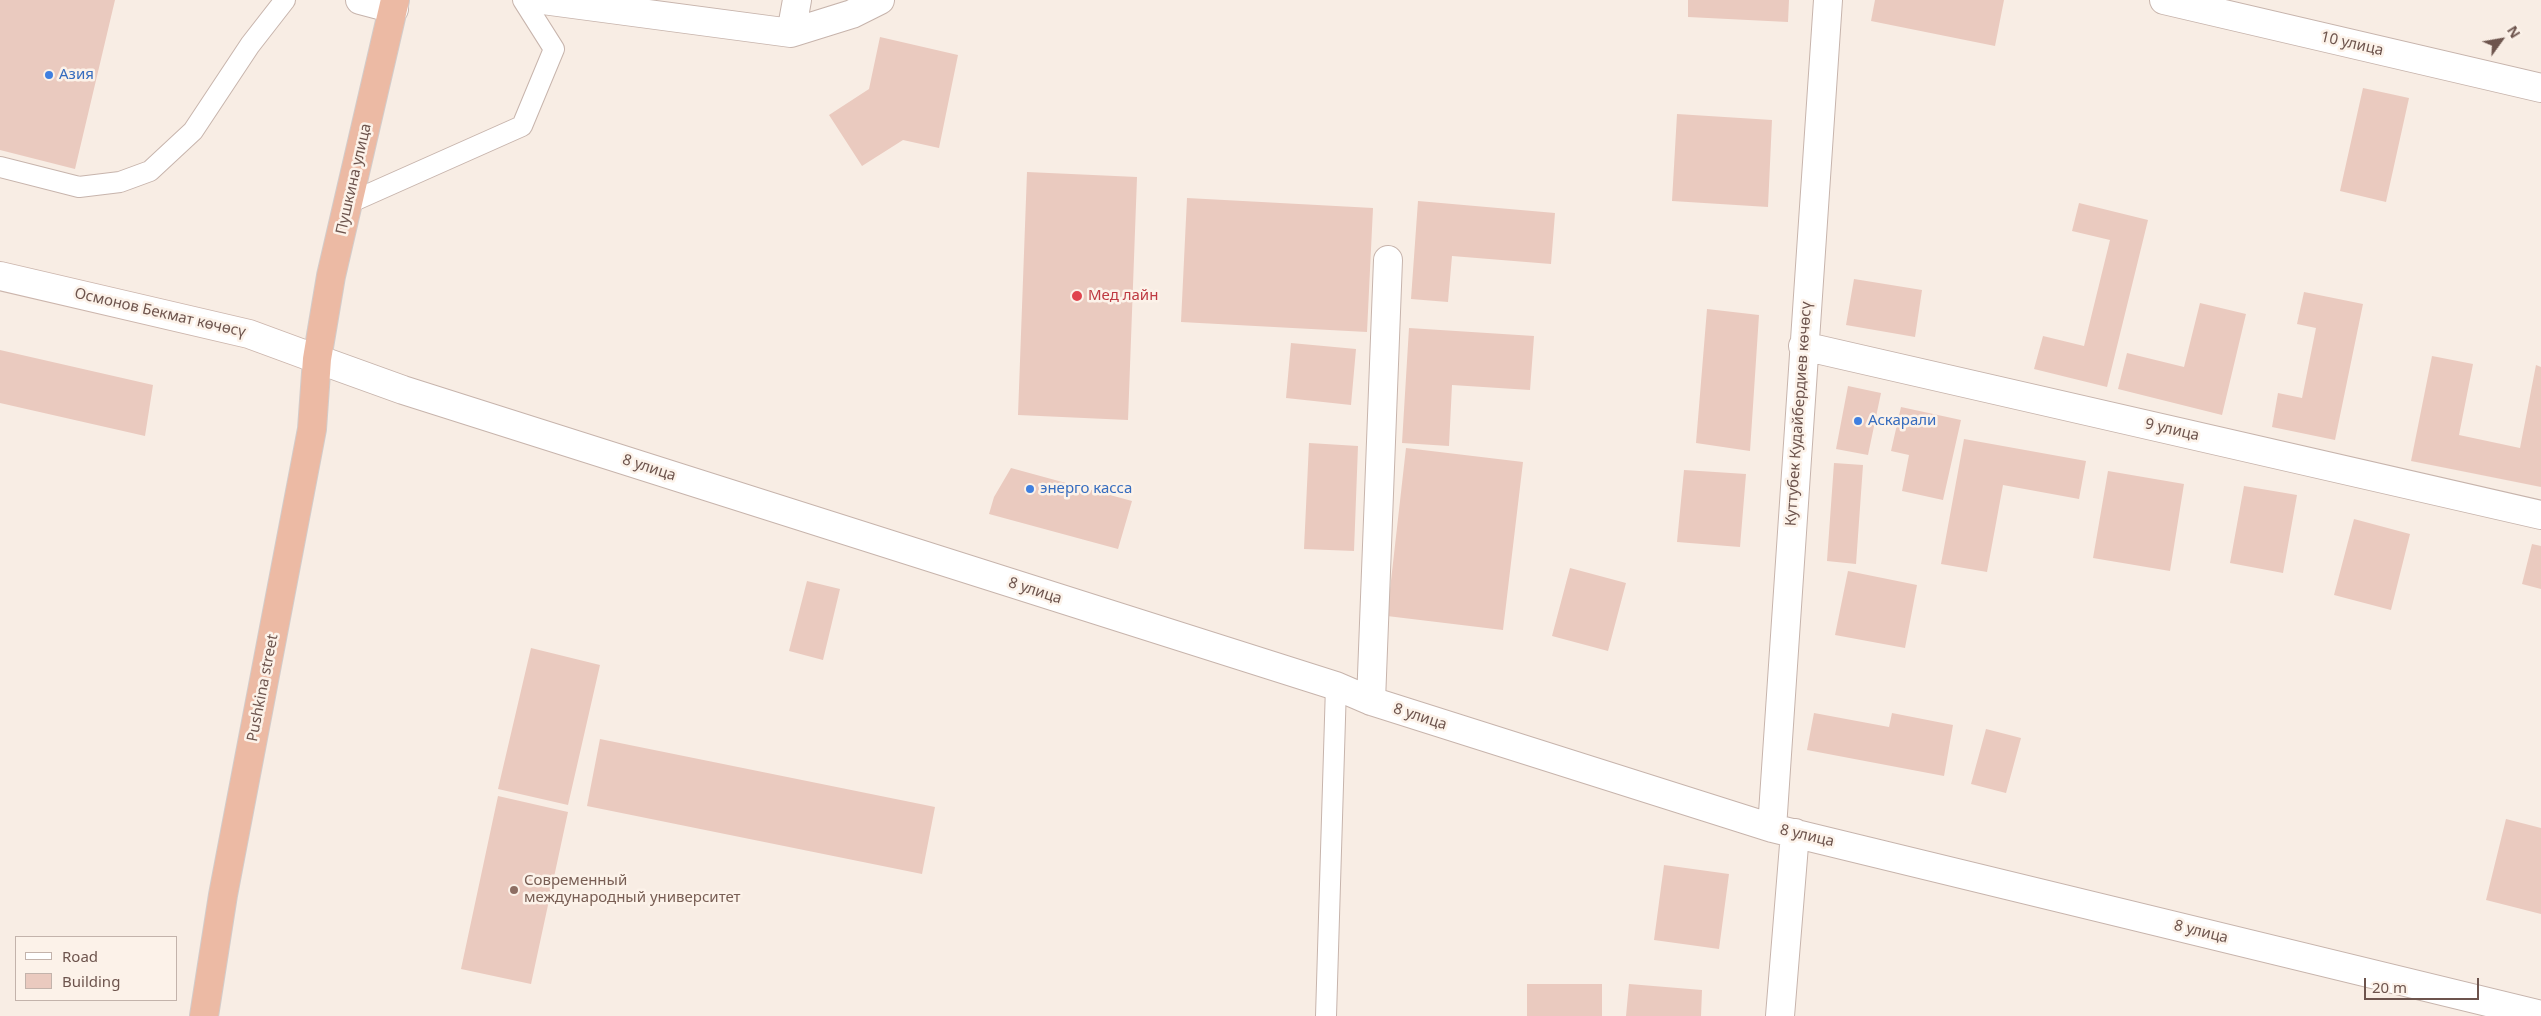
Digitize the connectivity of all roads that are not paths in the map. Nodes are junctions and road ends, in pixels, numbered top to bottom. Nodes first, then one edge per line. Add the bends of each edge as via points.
1 (285, 0) edge
2 (360, 0) edge
3 (523, 0) edge
4 (543, 0) edge
5 (797, 0) edge
6 (880, 0) edge
7 (1828, 0) edge
8 (2164, 0) edge
9 (395, 5) edge
10 (791, 33) junction
11 (2541, 88) edge
12 (0, 167) edge
13 (349, 203) junction
14 (1388, 260) dead end
15 (0, 276) edge
16 (1803, 346) junction
17 (317, 359) junction
18 (2541, 514) edge
19 (1336, 686) junction
20 (1371, 701) junction
21 (1783, 831) junction
22 (2541, 1015) edge
23 (204, 1016) edge
24 (1326, 1016) edge
25 (1780, 1016) edge

1 - 12 lane via 250,44 193,131 150,171 120,182 80,187
2 - 9 street
3 - 13 lane via 554,50 522,126
4 - 10 street
5 - 10 street
6 - 10 street via 852,14
7 - 16 street, Куттубек Кудайбердиев көчөсү
8 - 11 street, 10 улица
9 - 13 highway, Пушкина улица
13 - 17 highway, Пушкина улица via 331,276
14 - 20 street
15 - 17 street, Осмонов Бекмат көчөсү via 249,334
16 - 18 street, 9 улица
16 - 21 street, Куттубек Кудайбердиев көчөсү
17 - 19 street, 8 улица via 422,396
17 - 23 highway, Pushkina street via 312,429 223,896
19 - 20 street, 8 улица
19 - 24 lane
20 - 21 street, 8 улица
21 - 22 street, 8 улица
21 - 25 street, Куттубек Кудайбердиев көчөсү

